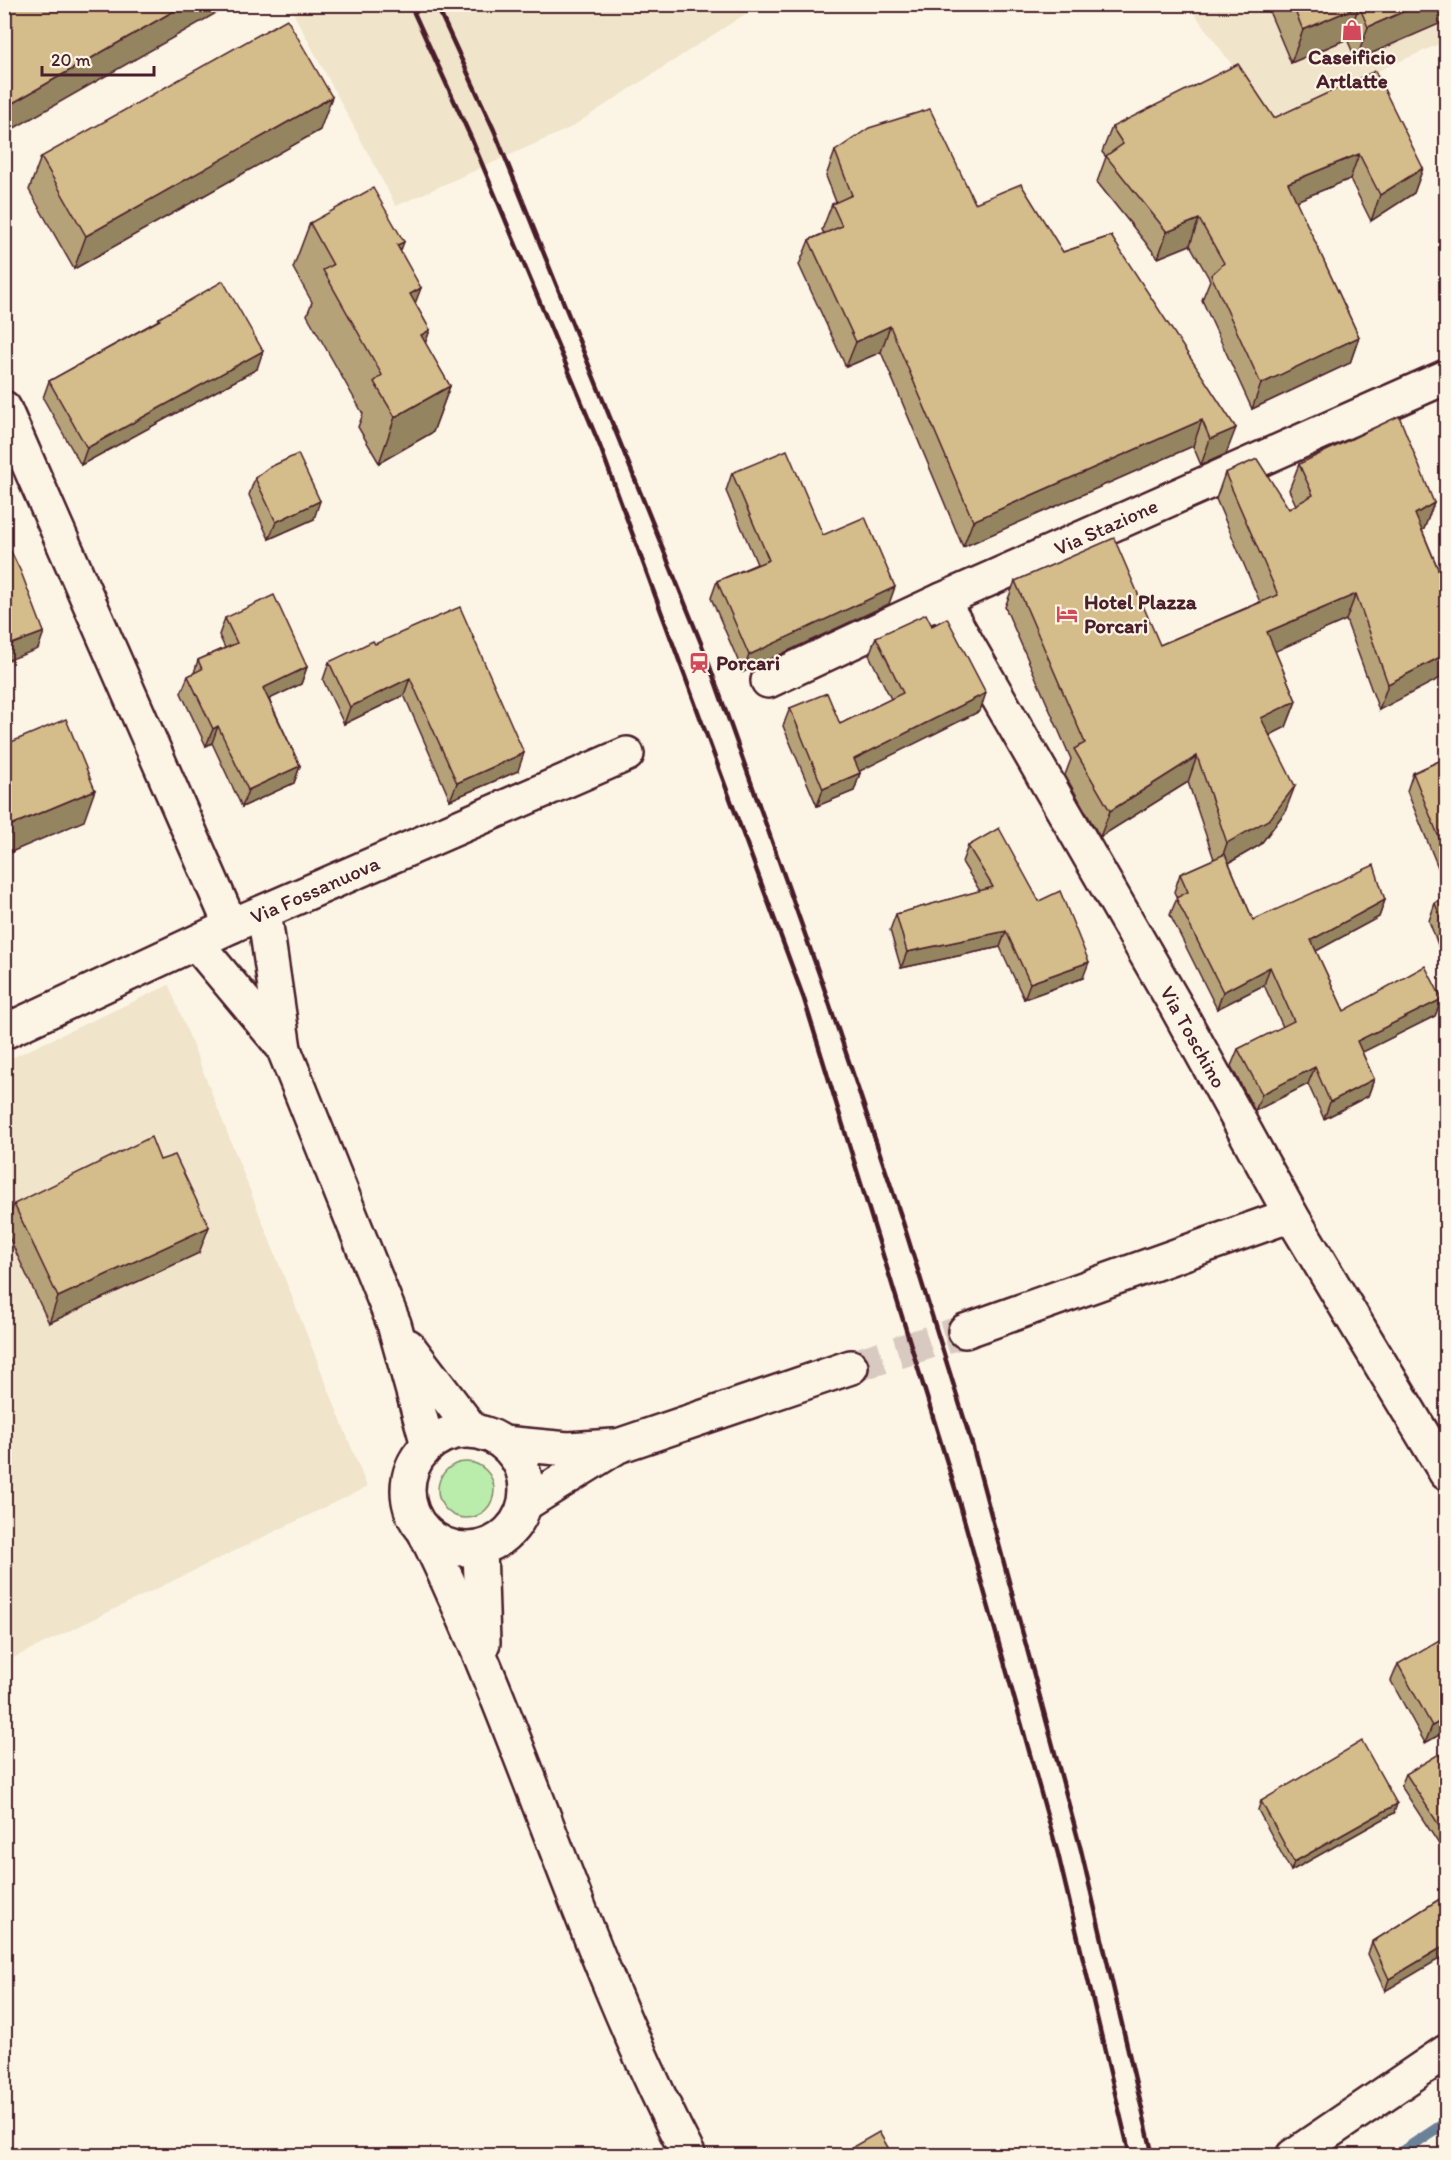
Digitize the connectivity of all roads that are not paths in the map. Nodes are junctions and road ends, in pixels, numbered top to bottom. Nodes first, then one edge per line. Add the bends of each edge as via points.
1 (1446, 377) edge
2 (4, 408) edge
3 (942, 600) junction
4 (768, 681) dead end
5 (627, 754) dead end
6 (264, 912) junction
7 (231, 926) junction
8 (196, 943) junction
9 (4, 1032) edge
10 (285, 1051) junction
11 (1292, 1215) junction
12 (394, 1324) junction
13 (965, 1331) tunnel mouth
14 (851, 1367) tunnel mouth
15 (472, 1430) junction
16 (503, 1443) junction
17 (428, 1445) junction
18 (618, 1446) junction
19 (1446, 1473) edge
20 (525, 1504) junction
21 (425, 1533) junction
22 (480, 1548) junction
23 (484, 1663) junction
24 (1446, 2052) edge
25 (688, 2156) edge
26 (1293, 2156) edge

1 - 3 street, Via Stazione
2 - 7 street
3 - 4 street, Via Stazione
3 - 11 street, Via Toschino
5 - 6 street, Via Fossanuova
6 - 7 street, Via Fossanuova
6 - 10 street
7 - 8 street, Via Fossanuova
8 - 9 street, Via Fossanuova
8 - 10 street
10 - 12 street
11 - 13 street
11 - 19 street, Via Toschino
12 - 15 street via 421,1366
12 - 17 street
14 - 18 street
15 - 16 street
15 - 17 street via 455,1431
16 - 18 street via 568,1449
16 - 20 street via 517,1458 525,1477
17 - 21 street via 415,1460 408,1478 408,1498
18 - 20 street
20 - 22 street via 508,1533 496,1543
21 - 22 street via 451,1547
21 - 23 street
22 - 23 street
23 - 25 street via 632,2036
24 - 26 street

